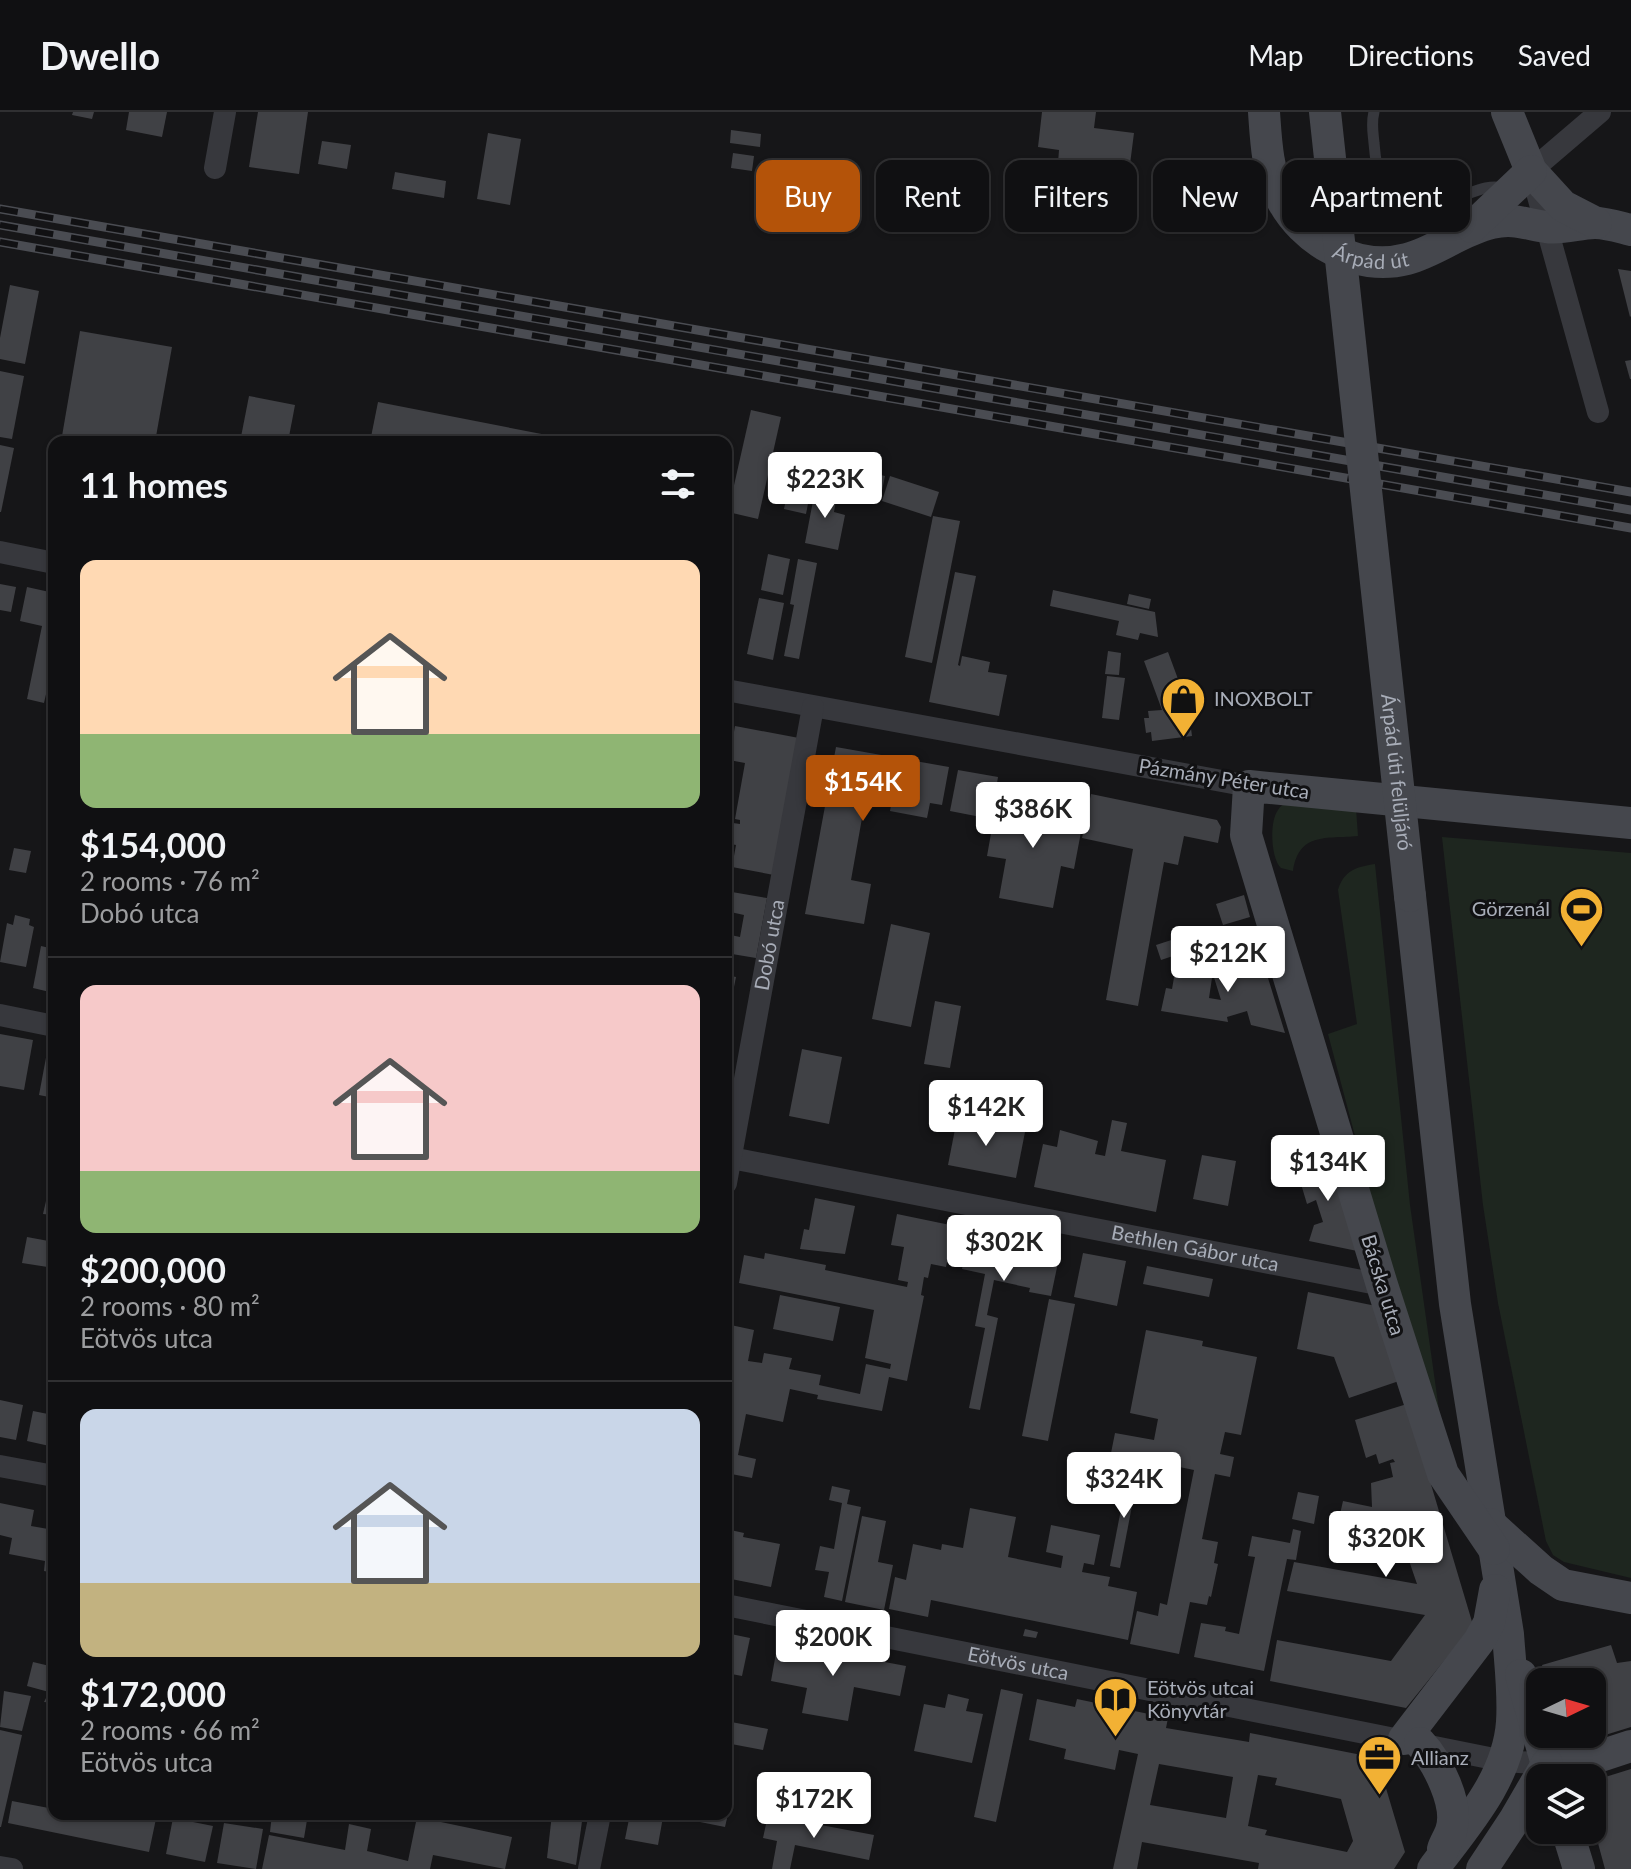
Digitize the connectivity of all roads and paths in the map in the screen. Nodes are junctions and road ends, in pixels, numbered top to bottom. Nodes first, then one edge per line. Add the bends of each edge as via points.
1 (225, 112) edge
2 (1264, 112) edge
3 (1325, 112) edge
4 (1374, 112) edge
5 (1507, 112) edge
6 (1600, 112) edge
7 (215, 168) dead end
8 (1520, 181) junction
9 (1282, 199) edge
10 (1596, 223) junction
11 (1547, 228) junction
12 (1470, 229) edge
13 (1470, 230) edge
14 (1631, 230) edge
15 (1306, 232) edge
16 (1465, 232) edge
17 (1598, 412) dead end
18 (0, 552) edge
19 (48, 562) edge
20 (732, 691) edge
21 (813, 707) junction
22 (1249, 786) junction
23 (1631, 823) edge
24 (0, 1015) edge
25 (48, 1025) edge
26 (732, 1137) edge
27 (732, 1159) edge
28 (1382, 1285) junction
29 (0, 1466) edge
30 (48, 1475) edge
31 (1494, 1548) junction
32 (1631, 1598) edge
33 (732, 1606) edge
34 (1508, 1634) junction
35 (1412, 1741) junction
36 (1631, 1746) edge
37 (1504, 1761) junction
38 (1547, 1764) edge
39 (1575, 1764) edge
40 (1526, 1766) edge
41 (1526, 1805) edge
42 (599, 1820) edge
43 (1571, 1844) edge
44 (0, 1867) edge
45 (12, 1869) edge
46 (589, 1869) edge
47 (1433, 1869) edge
48 (1482, 1869) edge
49 (1579, 1869) edge

1 - 7 street
2 - 9 main road, Árpád út via 1272,174
3 - 31 main road, Árpád úti felüljáró, bridge via 1455,1304
4 - 8 lane via 1377,166 1386,182 1403,193 1442,202
5 - 8 main road
6 - 8 street
8 - 10 main road
8 - 11 street
8 - 12 main road, Árpád út
10 - 11 main road, Árpád út
10 - 14 main road
11 - 13 main road, Árpád út via 1509,220
11 - 17 street
15 - 16 main road, Árpád út via 1354,258 1382,262 1407,259
18 - 19 street
20 - 21 street, Pázmány Péter utca
21 - 22 street, Pázmány Péter utca
21 - 26 street, Dobó utca
22 - 23 main road, Pázmány Péter utca
22 - 28 main road, Bácska utca via 1246,835
24 - 25 street
27 - 28 street, Bethlen Gábor utca
28 - 31 main road, Bácska utca via 1443,1474
29 - 30 street
31 - 32 main road via 1563,1585
31 - 34 main road, Bácska utca
31 - 35 main road via 1489,1623
33 - 35 street, Eötvös utca
34 - 37 main road, Bácska utca via 1512,1723
34 - 38 main road, Bácska utca
35 - 37 street, Eötvös utca
35 - 47 main road via 1438,1766 1453,1814 1452,1829
36 - 39 main road
37 - 40 street, Eötvös utca
37 - 47 main road, Bácska utca via 1485,1799
41 - 48 main road
42 - 46 street
43 - 49 main road
44 - 45 street

